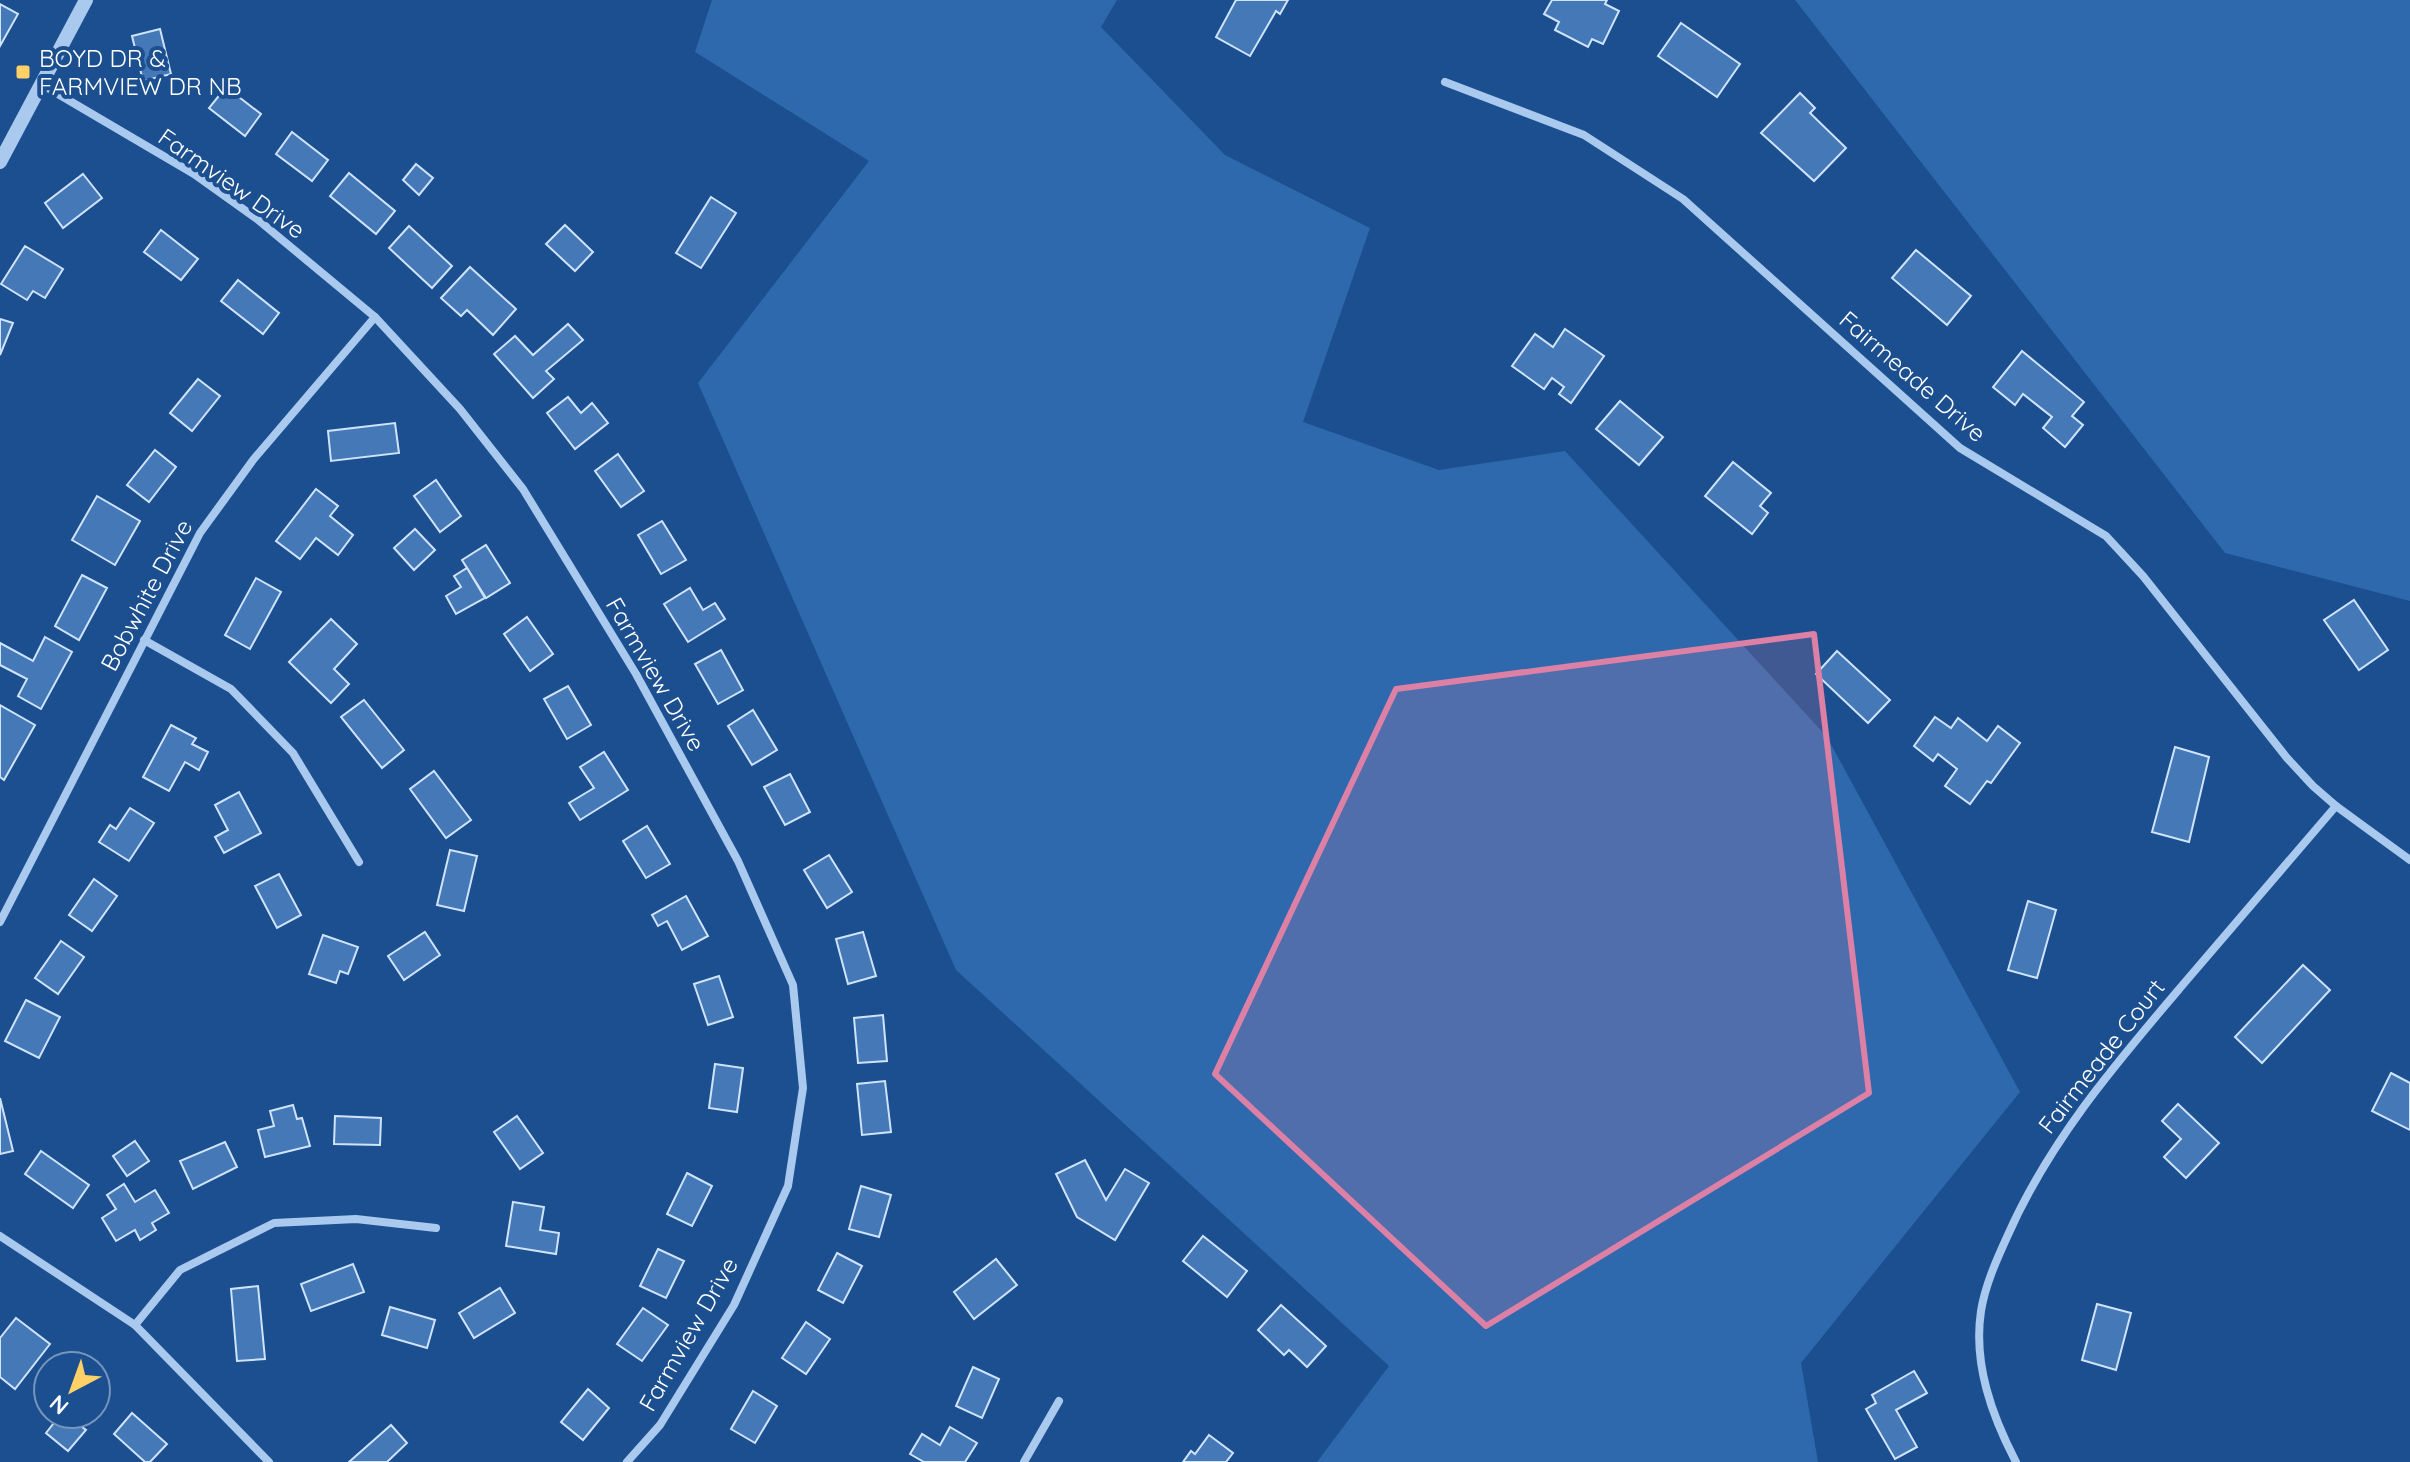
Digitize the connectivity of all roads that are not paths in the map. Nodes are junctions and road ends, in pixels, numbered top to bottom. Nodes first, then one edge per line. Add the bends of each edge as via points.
1 (86, 0) edge
2 (1445, 82) dead end
3 (40, 83) junction
4 (0, 162) edge
5 (375, 317) junction
6 (144, 640) junction
7 (2336, 806) junction
8 (2410, 860) edge
9 (359, 862) dead end
10 (0, 922) edge
11 (436, 1228) dead end
12 (0, 1236) edge
13 (135, 1325) junction
14 (1059, 1401) dead end
15 (269, 1462) edge
16 (627, 1462) edge
17 (1024, 1462) edge
18 (2016, 1462) edge

1 - 3 street
2 - 7 street, Fairmeade Drive via 1584,135 1683,199 1960,448 2106,536 2287,758
3 - 4 street
3 - 5 street, Farmview Drive via 194,174
5 - 6 street, Bobwhite Drive via 253,460 200,533
5 - 16 street, Farmview Drive via 460,409 523,489 702,794 793,985 803,1088 788,1186 734,1305 660,1425
6 - 9 street via 231,689 293,753
6 - 10 street, Bobwhite Drive
7 - 8 street, Fairmeade Drive
7 - 18 street, Fairmeade Court via 2107,1073 2058,1141 2019,1210 1988,1285 1979,1336 1988,1397
11 - 13 street via 356,1219 274,1223 180,1270
12 - 13 street
13 - 15 street
14 - 17 street

